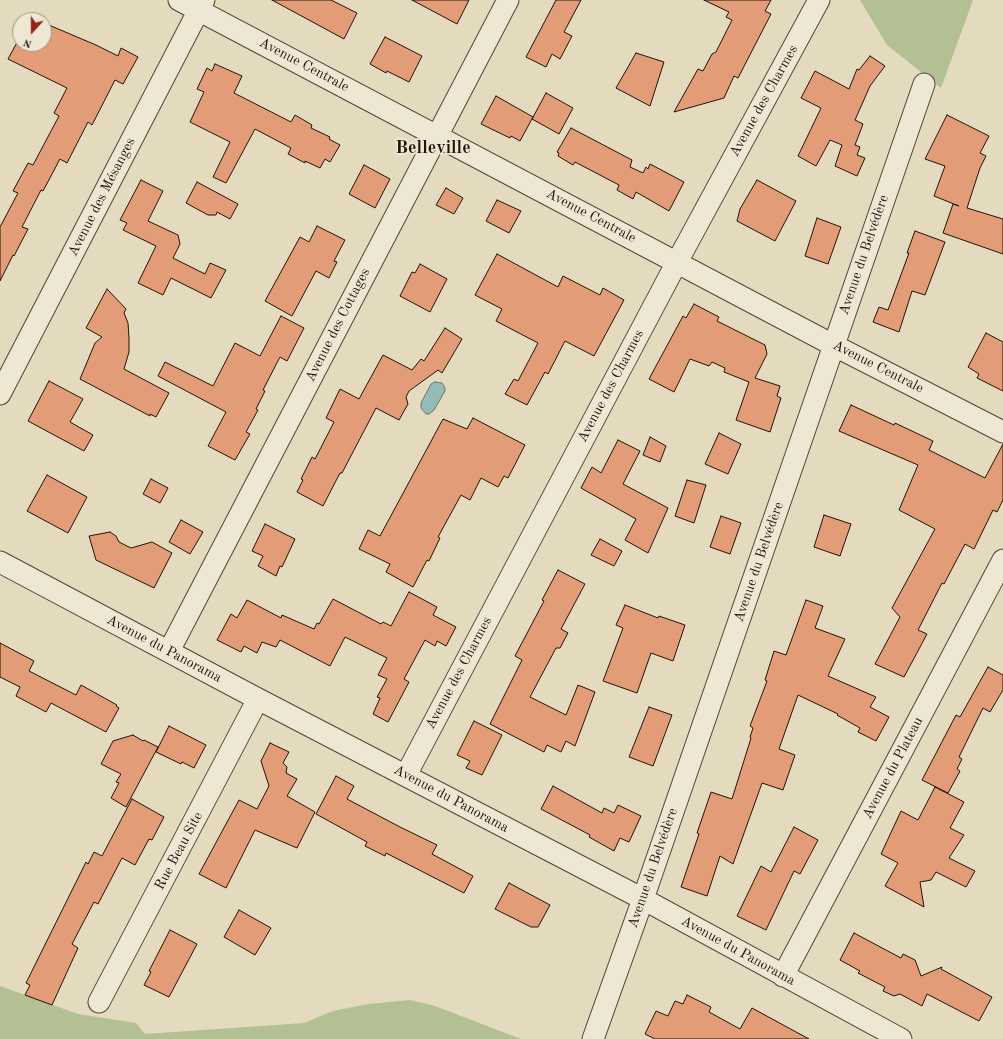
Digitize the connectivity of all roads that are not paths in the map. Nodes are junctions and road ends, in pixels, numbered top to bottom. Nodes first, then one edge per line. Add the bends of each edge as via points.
1 (179, 0) edge
2 (508, 0) edge
3 (819, 0) edge
4 (201, 5) edge
5 (924, 84) dead end
6 (437, 135) junction
7 (677, 262) junction
8 (833, 345) junction
9 (0, 394) edge
10 (1003, 432) edge
11 (1003, 560) edge
12 (0, 562) edge
13 (169, 651) junction
14 (258, 699) junction
15 (406, 775) junction
16 (643, 899) junction
17 (783, 976) junction
18 (99, 1002) dead end
19 (593, 1039) edge
20 (901, 1039) edge

1 - 4 street, Avenue Centrale
2 - 6 street, Avenue des Cottages
3 - 7 street, Avenue des Charmes
4 - 6 street, Avenue Centrale
4 - 9 street, Avenue des Mésanges
5 - 8 street, Avenue du Belvédère
6 - 7 street, Avenue Centrale
6 - 13 street, Avenue des Cottages
7 - 8 street, Avenue Centrale
7 - 15 street, Avenue des Charmes
8 - 10 street, Avenue Centrale
8 - 16 street, Avenue du Belvédère
11 - 17 street, Avenue du Plateau
12 - 13 street, Avenue du Panorama
13 - 14 street, Avenue du Panorama
14 - 15 street, Avenue du Panorama
14 - 18 street, Rue Beau Site
15 - 16 street, Avenue du Panorama
16 - 17 street, Avenue du Panorama
16 - 19 street, Avenue du Belvédère
17 - 20 street, Avenue du Panorama

